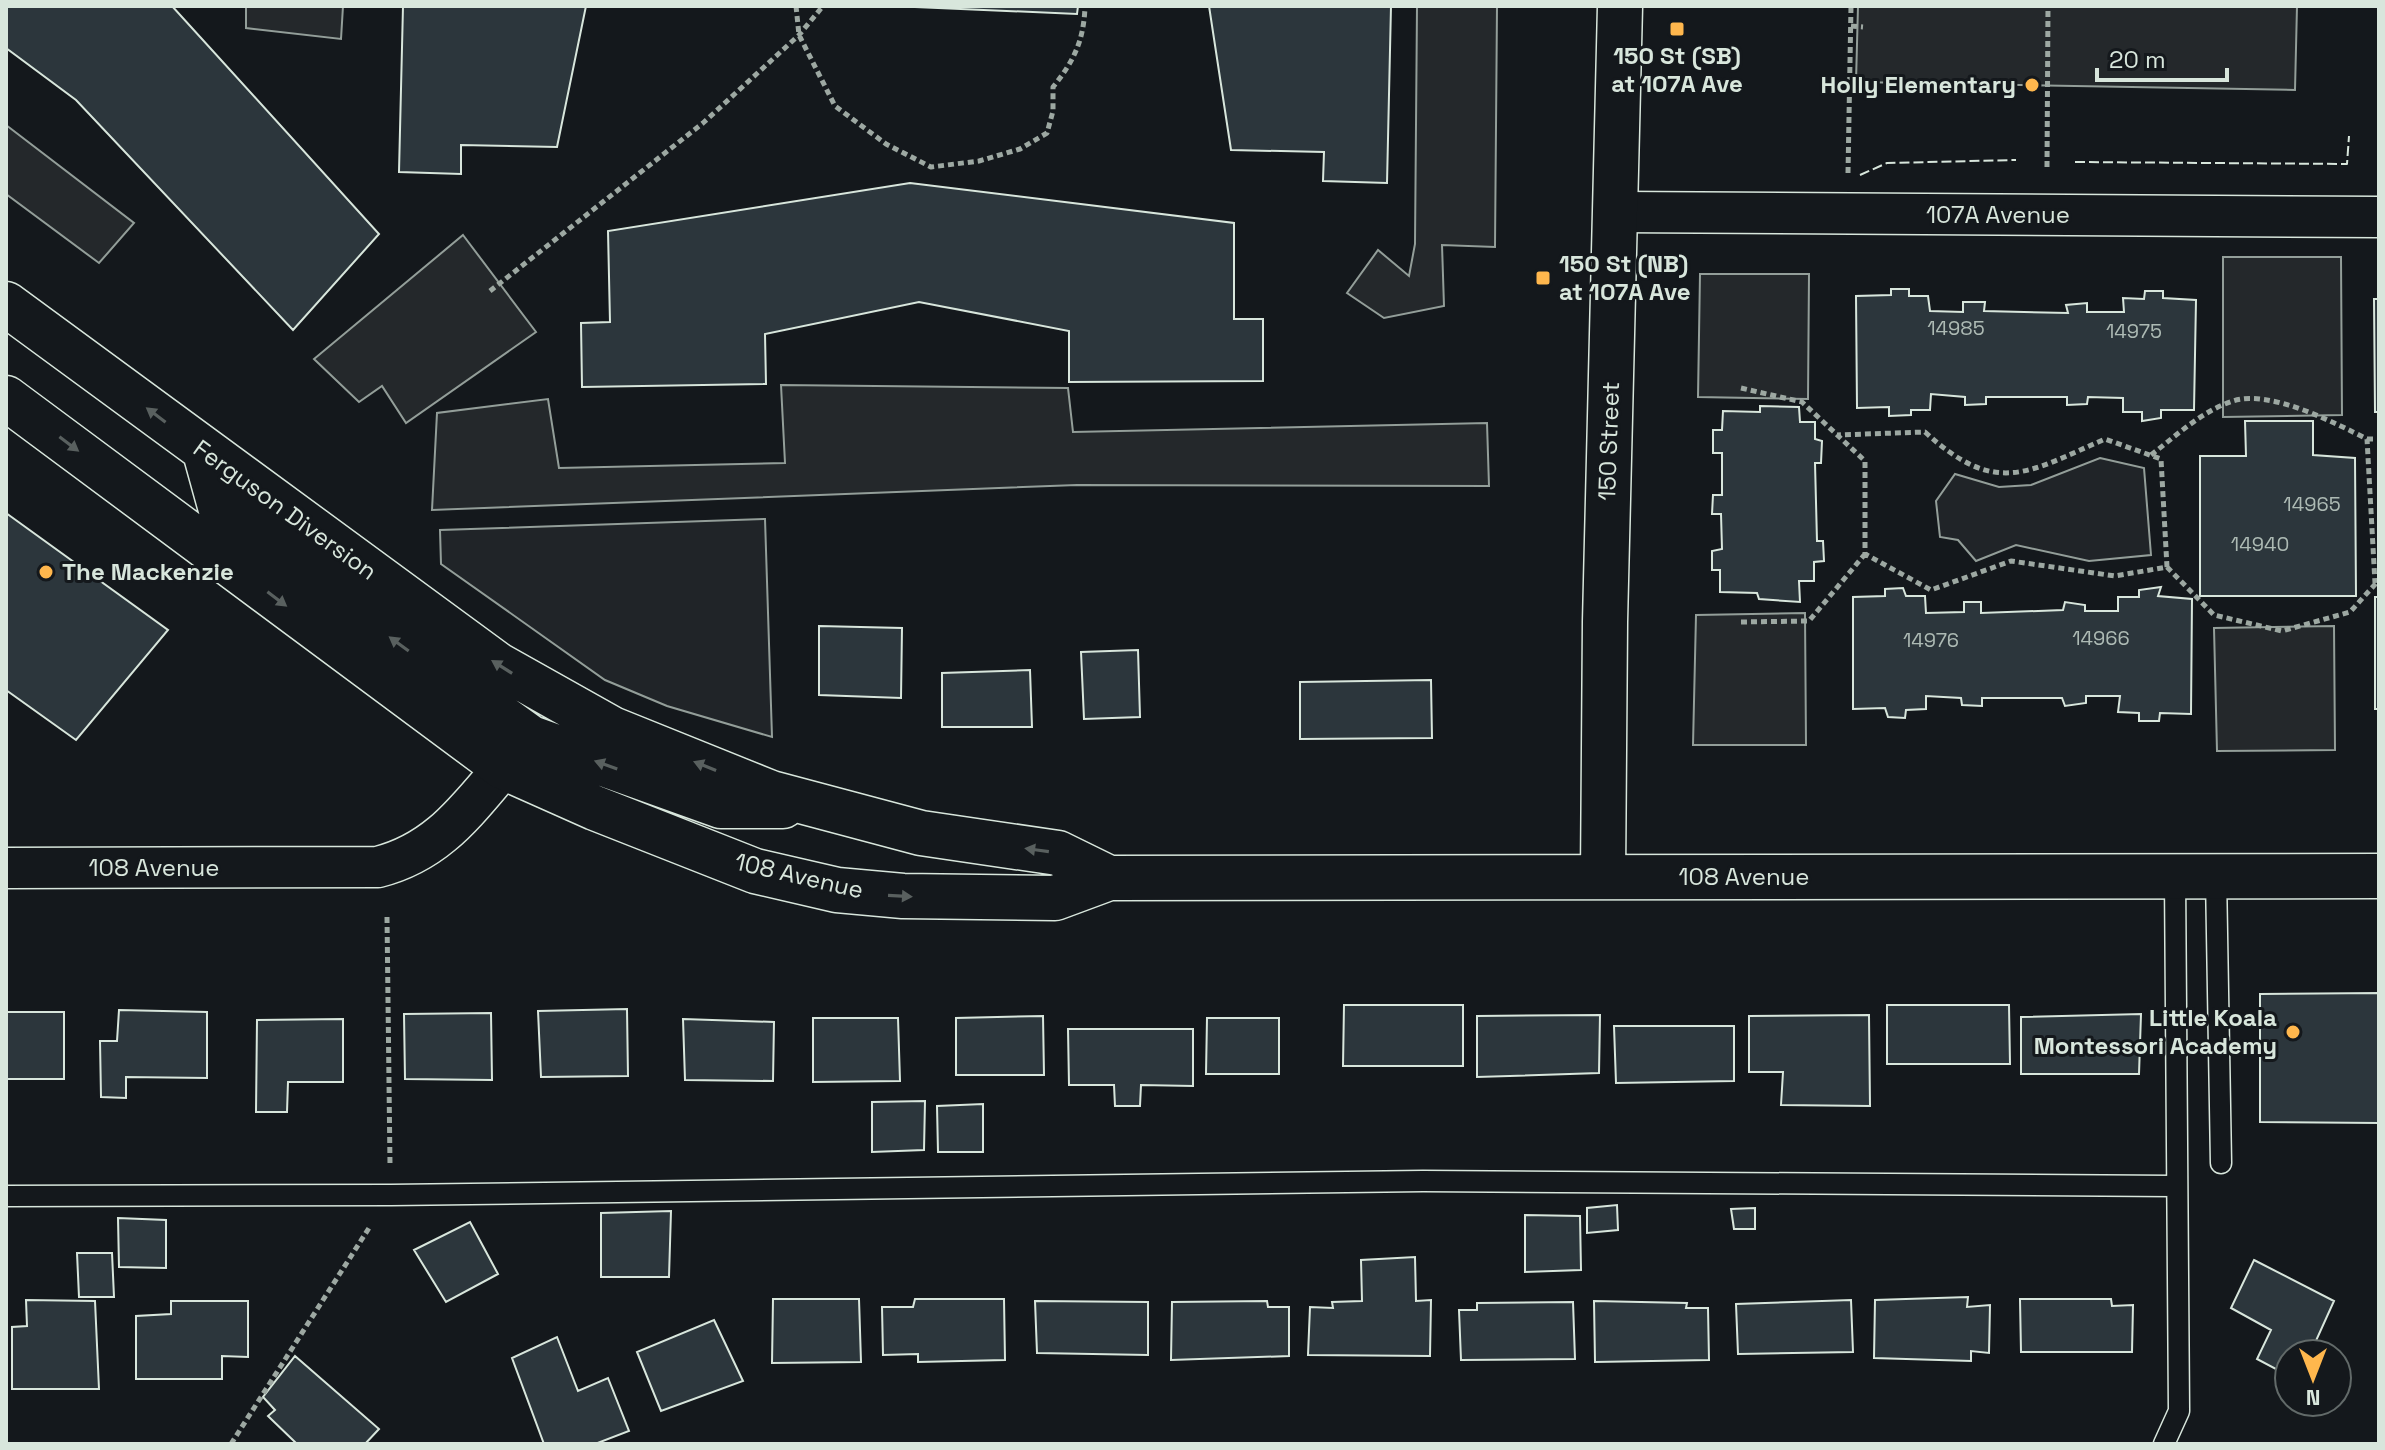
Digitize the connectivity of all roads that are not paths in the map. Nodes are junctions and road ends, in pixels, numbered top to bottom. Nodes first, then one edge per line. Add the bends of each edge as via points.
1 (1620, 6) edge
2 (1618, 212) junction
3 (2379, 217) edge
4 (6, 304) edge
5 (6, 398) edge
6 (205, 452) junction
7 (570, 706) joint
8 (517, 753) junction
9 (817, 805) junction
10 (6, 868) edge
11 (2196, 876) junction
12 (2379, 876) edge
13 (1603, 877) junction
14 (1109, 878) junction
15 (2221, 1163) dead end
16 (2174, 1186) junction
17 (6, 1196) edge
18 (2164, 1444) edge

1 - 2 main road, 150 Street
2 - 3 street, 107A Avenue
2 - 13 main road, 150 Street
6 -> 4 main road, Ferguson Diversion
5 -> 8 main road
7 -> 6 main road, Ferguson Diversion via 498,665
8 -> 6 main road via 223,517
9 -> 7 main road, 108 Avenue via 771,793 612,729
9 -> 8 main road via 721,806
8 - 10 street, 108 Avenue via 440,840 378,867
8 -> 14 main road, 108 Avenue via 755,871 837,890 1055,898
14 -> 9 main road, 108 Avenue via 1058,853 921,833
11 - 12 main road, 108 Avenue
11 - 13 main road, 108 Avenue
11 - 15 lane
11 - 16 lane
13 - 14 main road, 108 Avenue
16 - 17 lane via 1423,1181
16 - 18 lane via 2179,1411

